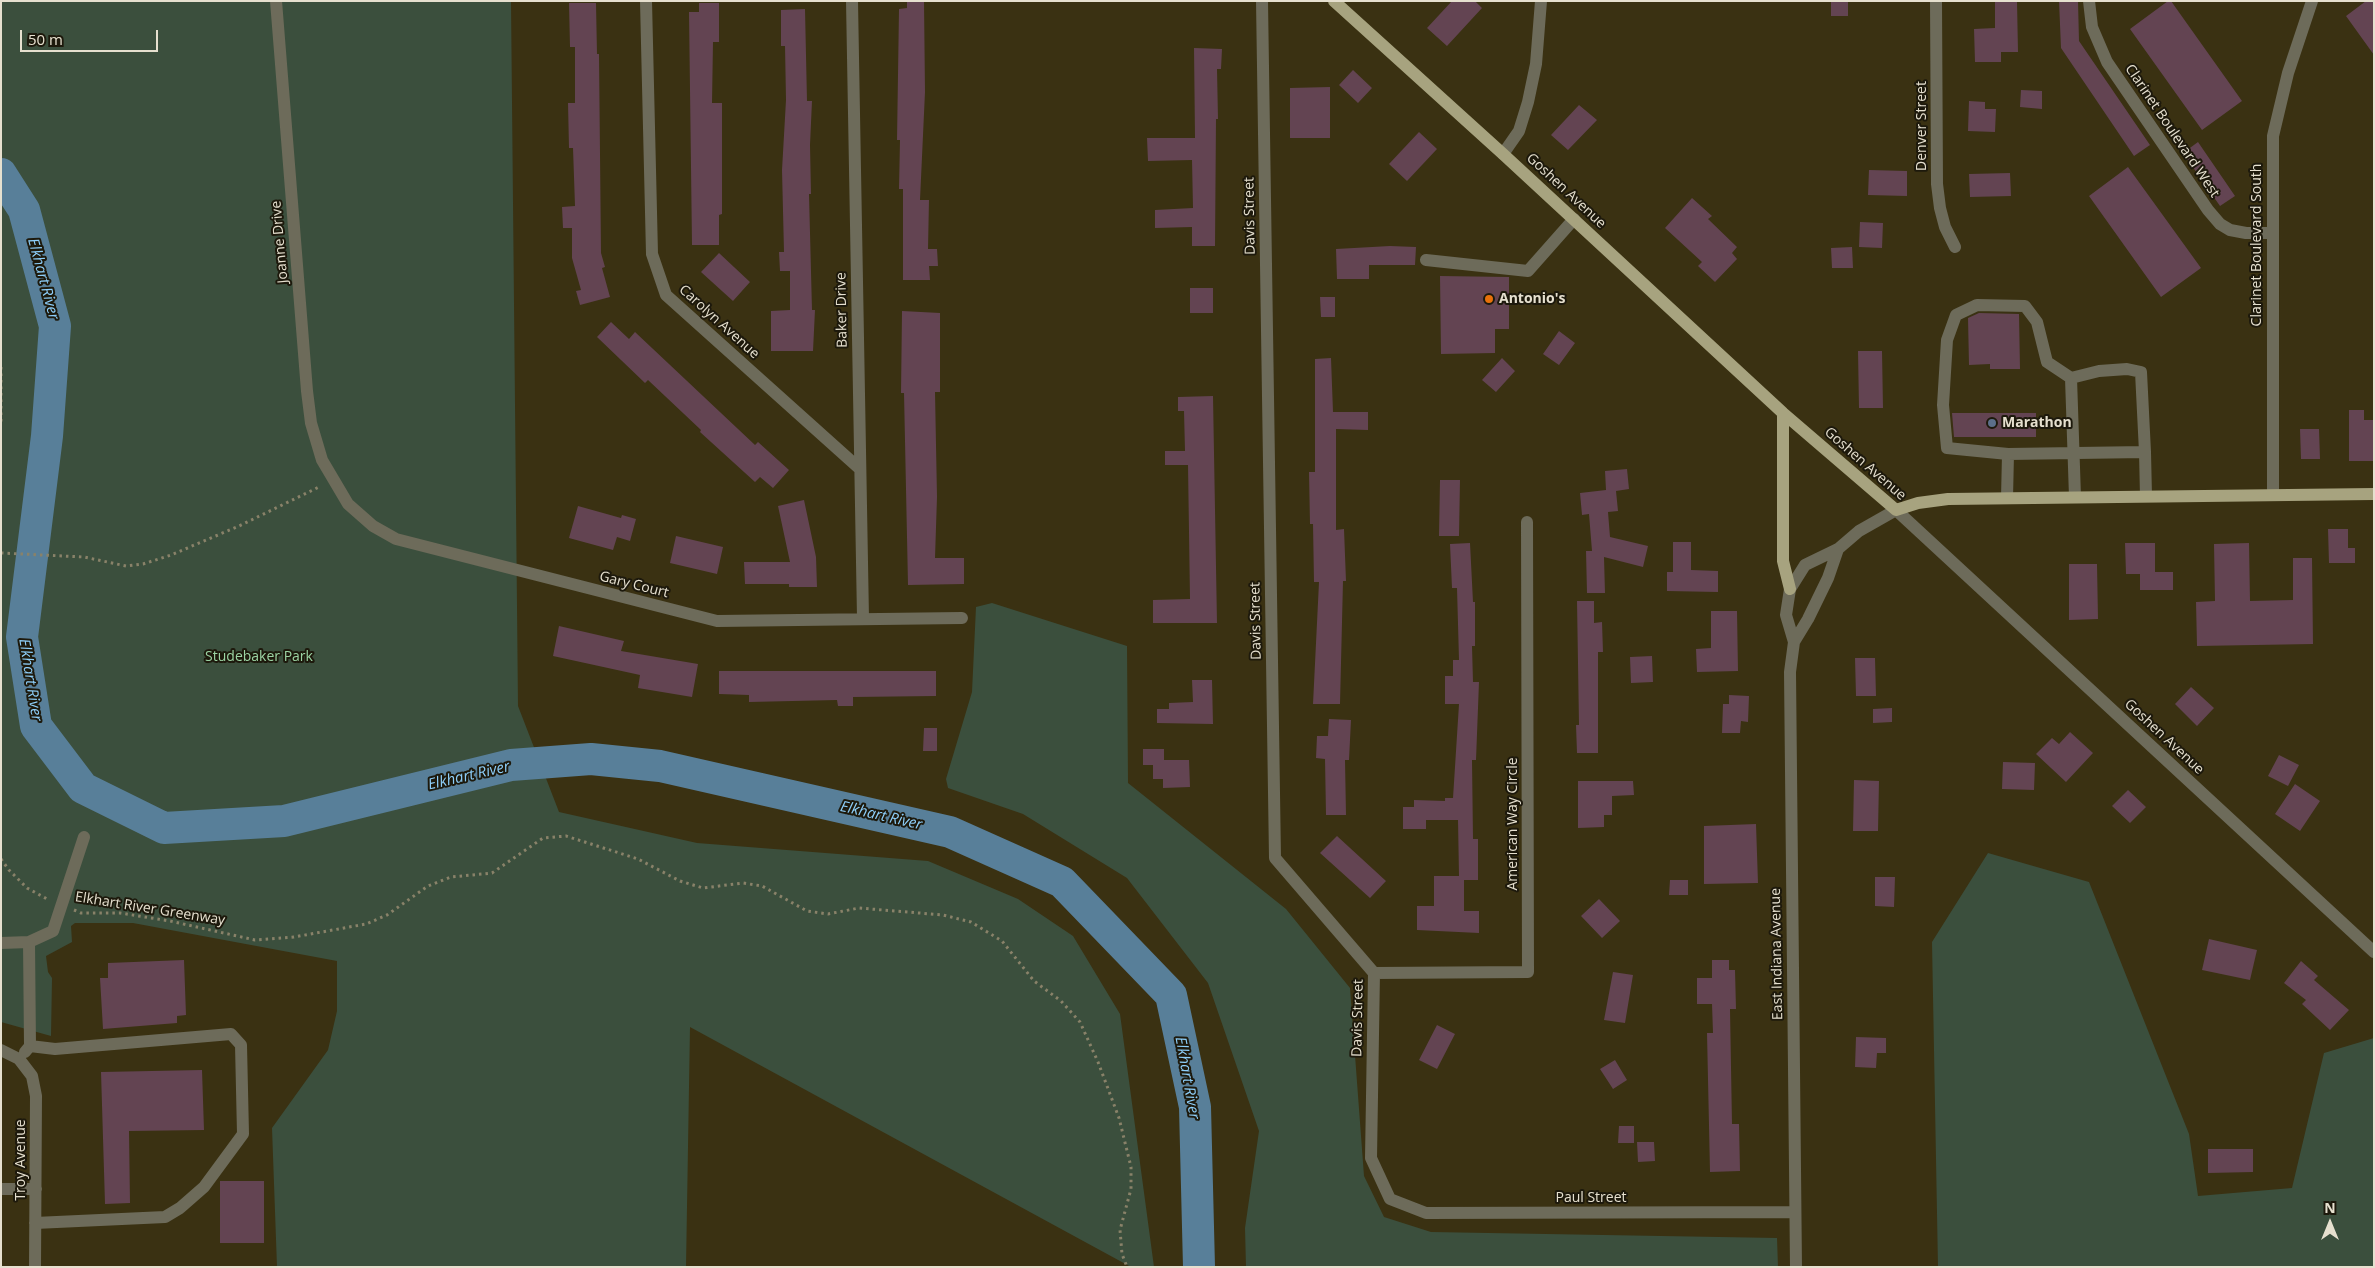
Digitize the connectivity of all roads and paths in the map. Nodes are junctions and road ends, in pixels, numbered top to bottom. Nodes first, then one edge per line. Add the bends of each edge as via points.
1 (276, 1) edge
2 (646, 1) edge
3 (852, 1) edge
4 (1262, 1) edge
5 (1334, 1) edge
6 (1541, 1) edge
7 (1936, 1) edge
8 (2089, 1) edge
9 (2312, 1) edge
10 (1503, 154) junction
11 (1574, 219) junction
12 (2272, 233) junction
13 (1955, 247) dead end
14 (1426, 260) dead end
15 (1, 367) edge
16 (2071, 378) junction
17 (1783, 413) junction
18 (1, 423) edge
19 (2145, 452) junction
20 (2074, 453) junction
21 (2008, 454) junction
22 (860, 469) junction
23 (330, 477) junction
24 (2374, 494) edge
25 (2273, 495) junction
26 (2146, 496) junction
27 (2075, 497) junction
28 (2007, 498) junction
29 (1896, 510) junction
30 (1527, 522) dead end
31 (1838, 549) junction
32 (1, 553) edge
33 (1790, 589) junction
34 (863, 618) junction
35 (962, 618) dead end
36 (1794, 642) junction
37 (84, 837) dead end
38 (1, 859) edge
39 (62, 906) junction
40 (29, 942) junction
41 (1, 943) edge
42 (2374, 952) edge
43 (1374, 973) junction
44 (30, 1046) junction
45 (1, 1050) edge
46 (19, 1059) junction
47 (1, 1189) edge
48 (36, 1189) junction
49 (1390, 1199) joint
50 (1795, 1212) junction
51 (35, 1223) junction
52 (35, 1267) edge
53 (1126, 1267) edge
54 (1796, 1267) edge

1 - 23 street, Joanne Drive via 307,391 311,422
2 - 22 street, Carolyn Avenue via 652,254 666,295
3 - 22 street, Baker Drive
4 - 43 street, Davis Street via 1275,858
5 - 10 main road, Goshen Avenue
6 - 10 street via 1536,64 1528,102 1518,132
7 - 13 street, Denver Street via 1937,184 1945,227
8 - 12 street, Clarinet Boulevard West via 2092,27 2107,62 2208,210 2230,230
9 - 12 street, Clarinet Boulevard South via 2288,73 2273,136
10 - 11 main road, Goshen Avenue
11 - 14 street via 1528,272
11 - 17 main road, Goshen Avenue
12 - 25 street, Clarinet Boulevard South
15 - 18 path
16 - 19 street via 2099,371 2127,369 2141,372
16 - 20 street
16 - 21 street via 2047,362 2037,322 2026,306 1977,305 1956,315 1947,340 1943,404 1947,448
17 - 29 main road, Goshen Avenue
17 - 33 main road via 1783,561
19 - 20 street
19 - 26 street
20 - 21 street
20 - 27 street
21 - 28 street
22 - 34 street, Baker Drive
23 - 32 path via 319,488 171,555 143,564 126,566 84,557
23 - 34 street, Gary Court via 348,504 373,526 396,539 716,621
24 - 25 main road
25 - 26 main road
26 - 27 main road
27 - 28 main road
28 - 29 main road via 1948,499
29 - 31 street, East Indiana Avenue via 1859,530
29 - 42 street, Goshen Avenue
30 - 43 street, American Way Circle via 1528,972
31 - 33 street, East Indiana Avenue via 1805,565
31 - 36 street, East Indiana Avenue via 1828,578
33 - 36 street, East Indiana Avenue via 1786,615
34 - 35 street, Gary Court
36 - 50 street, East Indiana Avenue via 1790,682
37 - 39 street
38 - 39 path, Elkhart River Greenway via 28,888
39 - 40 street via 53,932
39 - 53 path, Elkhart River Greenway via 82,913 120,913 170,921 255,940 294,937 366,924 387,915 428,886 451,877 492,873 543,838 566,836 638,859 703,888 743,883 762,886 807,911 828,914 858,908 943,915 971,922 1002,941 1034,981 1062,1001 1080,1022 1098,1062 1119,1118 1130,1167 1130,1189 1120,1230
40 - 41 street
40 - 44 street
43 - 49 street, Davis Street via 1371,1158
44 - 46 street
44 - 51 street via 55,1049 231,1034 241,1045 243,1134 204,1187 180,1208 165,1217
45 - 46 street
46 - 48 street, Troy Avenue via 32,1076 36,1096
47 - 48 street
48 - 51 street, Troy Avenue
49 - 50 street, Paul Street via 1426,1213
50 - 54 street, East Indiana Avenue
51 - 52 street, Troy Avenue

